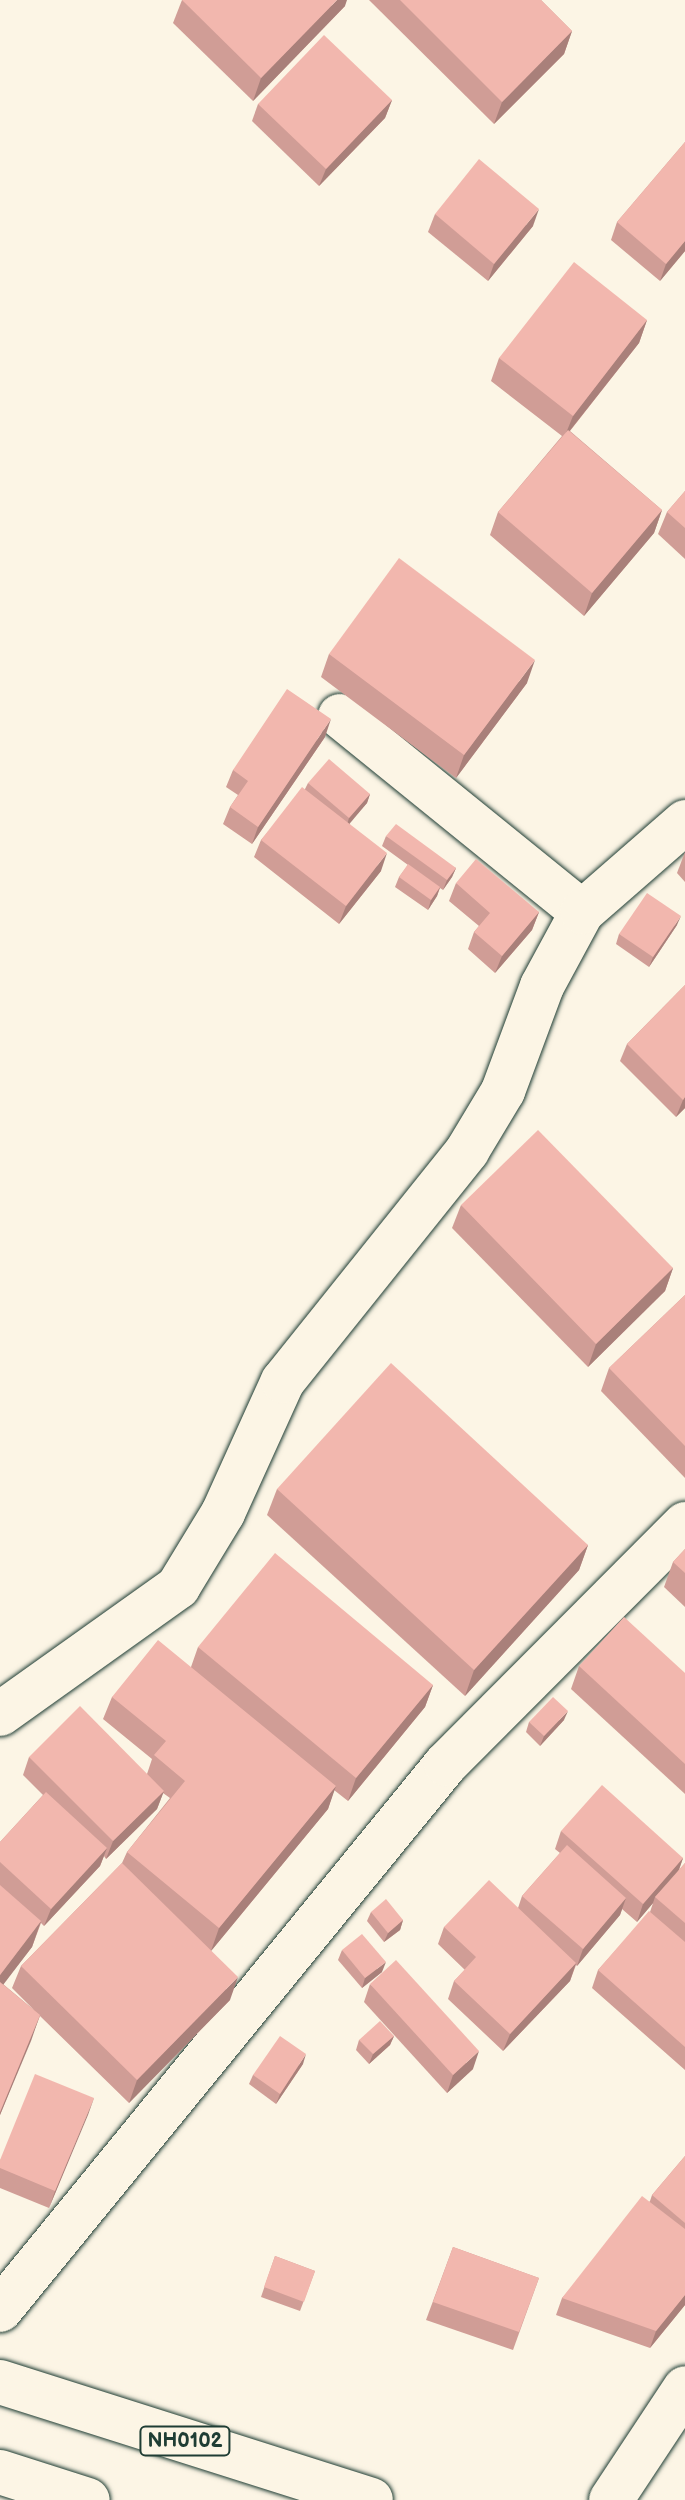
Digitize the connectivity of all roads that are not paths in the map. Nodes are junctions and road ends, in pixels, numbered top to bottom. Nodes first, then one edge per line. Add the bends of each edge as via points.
1 (340, 716) dead end
2 (685, 822) edge
3 (582, 912) junction
4 (685, 1524) edge
5 (0, 1714) edge
6 (0, 2310) edge
7 (0, 2382) edge
8 (685, 2388) edge
9 (0, 2472) edge
10 (88, 2500) edge
11 (371, 2500) edge
12 (611, 2500) edge

1 - 3 main road
2 - 3 main road
3 - 5 main road via 542,986 503,1091 467,1151 283,1381 223,1513 178,1587
4 - 6 main road via 446,1764
7 - 11 main road, NH0102
8 - 12 main road
9 - 10 main road

